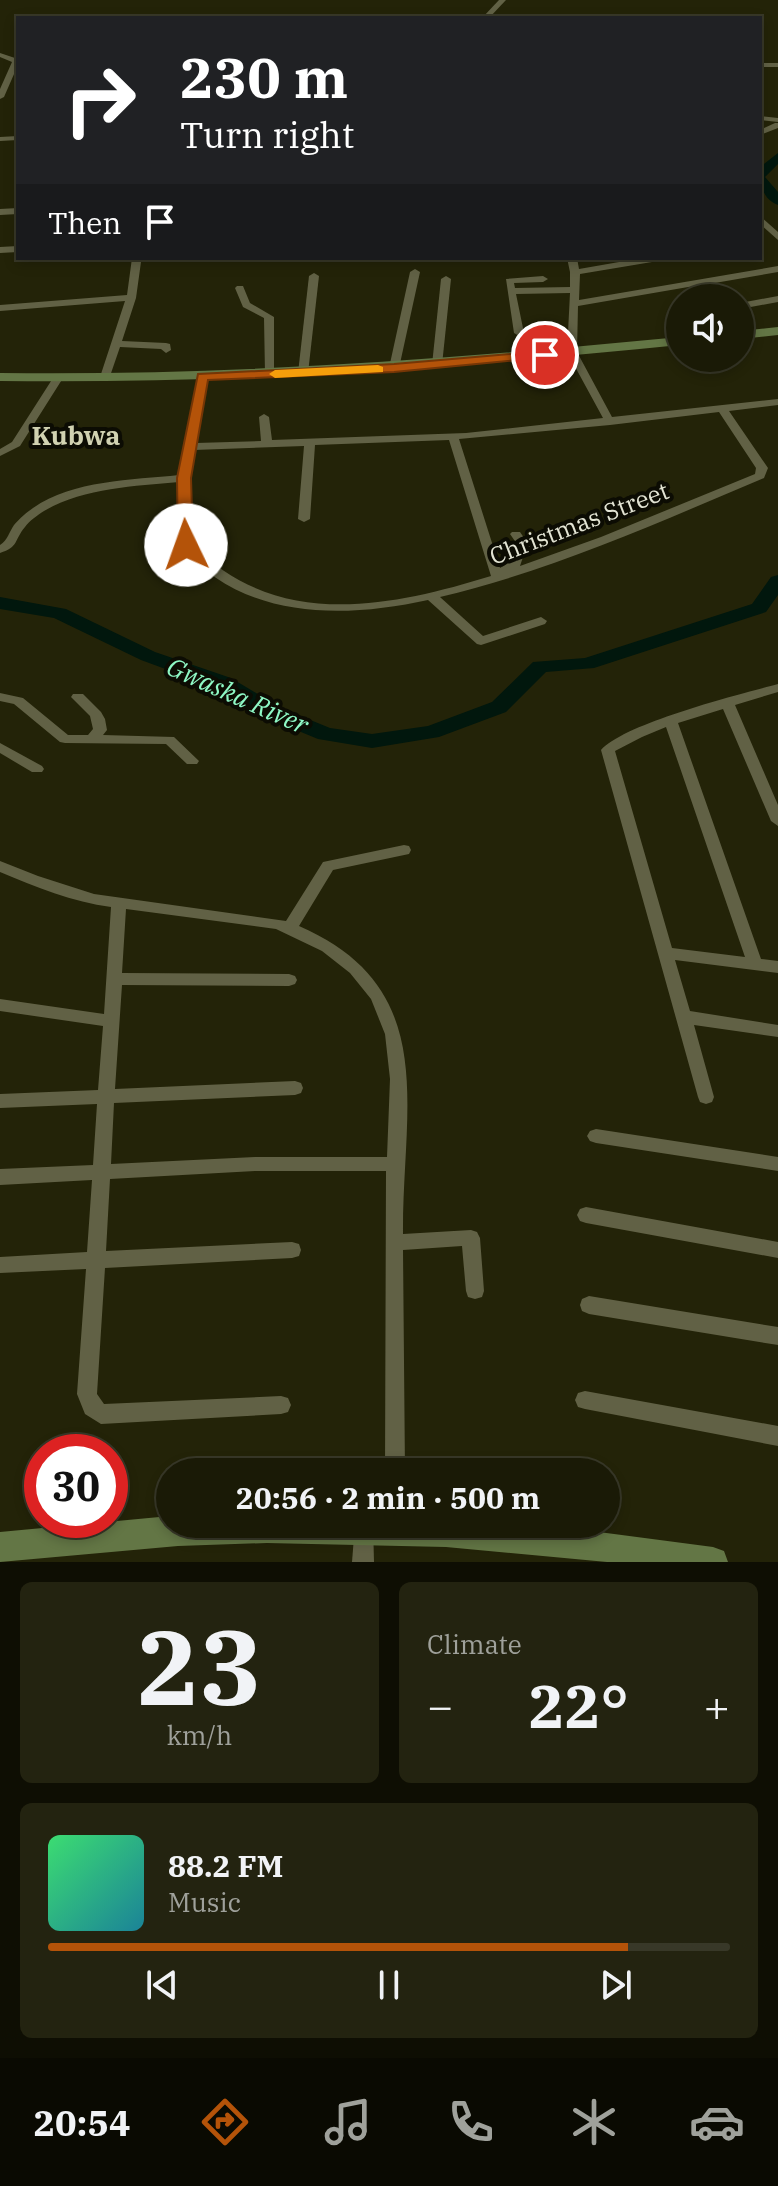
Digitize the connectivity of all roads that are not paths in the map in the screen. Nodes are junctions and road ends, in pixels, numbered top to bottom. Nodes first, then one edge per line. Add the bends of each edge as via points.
1 (503, 0) edge
2 (487, 16) edge
3 (0, 55) edge
4 (4, 77) edge
5 (0, 97) edge
6 (762, 222) edge
7 (775, 238) edge
8 (137, 260) edge
9 (572, 260) edge
10 (646, 260) edge
11 (778, 269) edge
12 (415, 272) dead end
13 (575, 272) junction
14 (314, 276) dead end
15 (446, 279) dead end
16 (696, 283) joint
17 (240, 288) dead end
18 (574, 290) junction
19 (511, 291) junction
20 (545, 291) junction
21 (131, 298) junction
22 (778, 299) edge
23 (754, 303) edge
24 (573, 304) junction
25 (0, 308) edge
26 (778, 331) edge
27 (519, 333) dead end
28 (754, 334) edge
29 (666, 342) edge
30 (116, 344) junction
31 (166, 350) dead end
32 (572, 352) junction
33 (437, 365) junction
34 (394, 368) junction
35 (303, 373) junction
36 (270, 374) junction
37 (0, 377) edge
38 (105, 377) junction
39 (202, 377) junction
40 (58, 378) junction
41 (778, 402) edge
42 (723, 410) junction
43 (264, 417) dead end
44 (610, 422) junction
45 (453, 437) junction
46 (310, 442) junction
47 (267, 444) junction
48 (189, 447) junction
49 (0, 453) edge
50 (184, 478) junction
51 (304, 519) dead end
52 (516, 534) dead end
53 (0, 549) edge
54 (498, 577) junction
55 (431, 596) junction
56 (541, 621) dead end
57 (778, 688) edge
58 (0, 697) edge
59 (78, 697) dead end
60 (727, 703) junction
61 (671, 722) junction
62 (92, 739) junction
63 (0, 747) edge
64 (192, 761) dead end
65 (37, 769) dead end
66 (778, 821) edge
67 (404, 850) dead end
68 (0, 866) edge
69 (119, 903) junction
70 (290, 928) junction
71 (667, 953) junction
72 (755, 964) junction
73 (778, 967) edge
74 (114, 979) junction
75 (289, 980) dead end
76 (0, 1005) edge
77 (685, 1017) junction
78 (111, 1021) junction
79 (778, 1031) edge
80 (295, 1088) dead end
81 (107, 1096) junction
82 (706, 1097) dead end
83 (0, 1101) edge
84 (596, 1136) dead end
85 (395, 1164) junction
86 (778, 1164) edge
87 (102, 1172) junction
88 (0, 1177) edge
89 (586, 1215) dead end
90 (394, 1242) junction
91 (292, 1250) dead end
92 (778, 1250) edge
93 (96, 1260) junction
94 (0, 1265) edge
95 (475, 1291) dead end
96 (589, 1305) dead end
97 (778, 1336) edge
98 (585, 1400) dead end
99 (281, 1405) dead end
100 (778, 1436) edge
101 (395, 1458) edge
102 (156, 1533) edge
103 (364, 1538) edge
104 (520, 1538) edge
105 (0, 1547) edge
106 (363, 1562) edge
107 (713, 1562) edge

1 - 2 street
3 - 4 street via 15,59
4 - 5 street
6 - 7 street
8 - 21 street
9 - 13 street
10 - 13 street
11 - 16 street
12 - 34 street
13 - 18 street
14 - 35 street
15 - 33 street
16 - 24 street
17 - 36 street via 246,305 269,317
18 - 20 street
18 - 24 street
19 - 20 street
19 - 20 street via 509,281 542,274
19 - 27 street
21 - 25 street
21 - 30 street
22 - 23 street
24 - 32 street
26 - 28 main road
29 - 32 main road
30 - 31 street via 158,343
30 - 38 street
32 - 33 main road
32 - 44 street
33 - 34 main road
34 - 35 main road
35 - 36 main road
36 - 39 main road
37 - 40 main road
38 - 39 main road
38 - 40 main road
39 - 48 street, Christmas Street
40 - 49 street via 16,444
41 - 42 street
42 - 44 street
42 - 54 street, Christmas Street via 762,468 760,476 545,564
43 - 47 street
44 - 45 street
45 - 46 street
45 - 54 street
46 - 47 street
46 - 51 street
47 - 48 street
48 - 50 street, Christmas Street
50 - 53 street via 67,496 33,515
50 - 55 street, Christmas Street via 186,545 212,571 243,589 317,608 367,607
52 - 54 street via 525,548 518,553 518,562
54 - 55 street, Christmas Street
55 - 56 street via 481,641
57 - 60 street
58 - 62 street via 18,701 65,739
59 - 62 street via 101,722
60 - 61 street
60 - 66 street
61 - 71 street via 608,750
61 - 72 street
62 - 64 street via 169,740
63 - 65 street
67 - 70 street via 328,866
68 - 69 street via 70,893
69 - 70 street
69 - 74 street
70 - 85 street via 348,961 365,976 385,1010 399,1075
71 - 72 street
71 - 77 street
72 - 73 street
74 - 75 street
74 - 78 street
76 - 78 street
77 - 79 street
77 - 82 street
78 - 81 street
80 - 81 street
81 - 83 street
81 - 87 street
84 - 86 street
85 - 87 street
85 - 90 street
87 - 88 street
87 - 93 street
89 - 92 street
90 - 95 street via 471,1238
90 - 101 street
91 - 93 street
93 - 94 street
93 - 99 street via 87,1394 92,1407 101,1414
96 - 97 street
98 - 100 street
102 - 105 main road
103 - 106 street
104 - 107 main road

